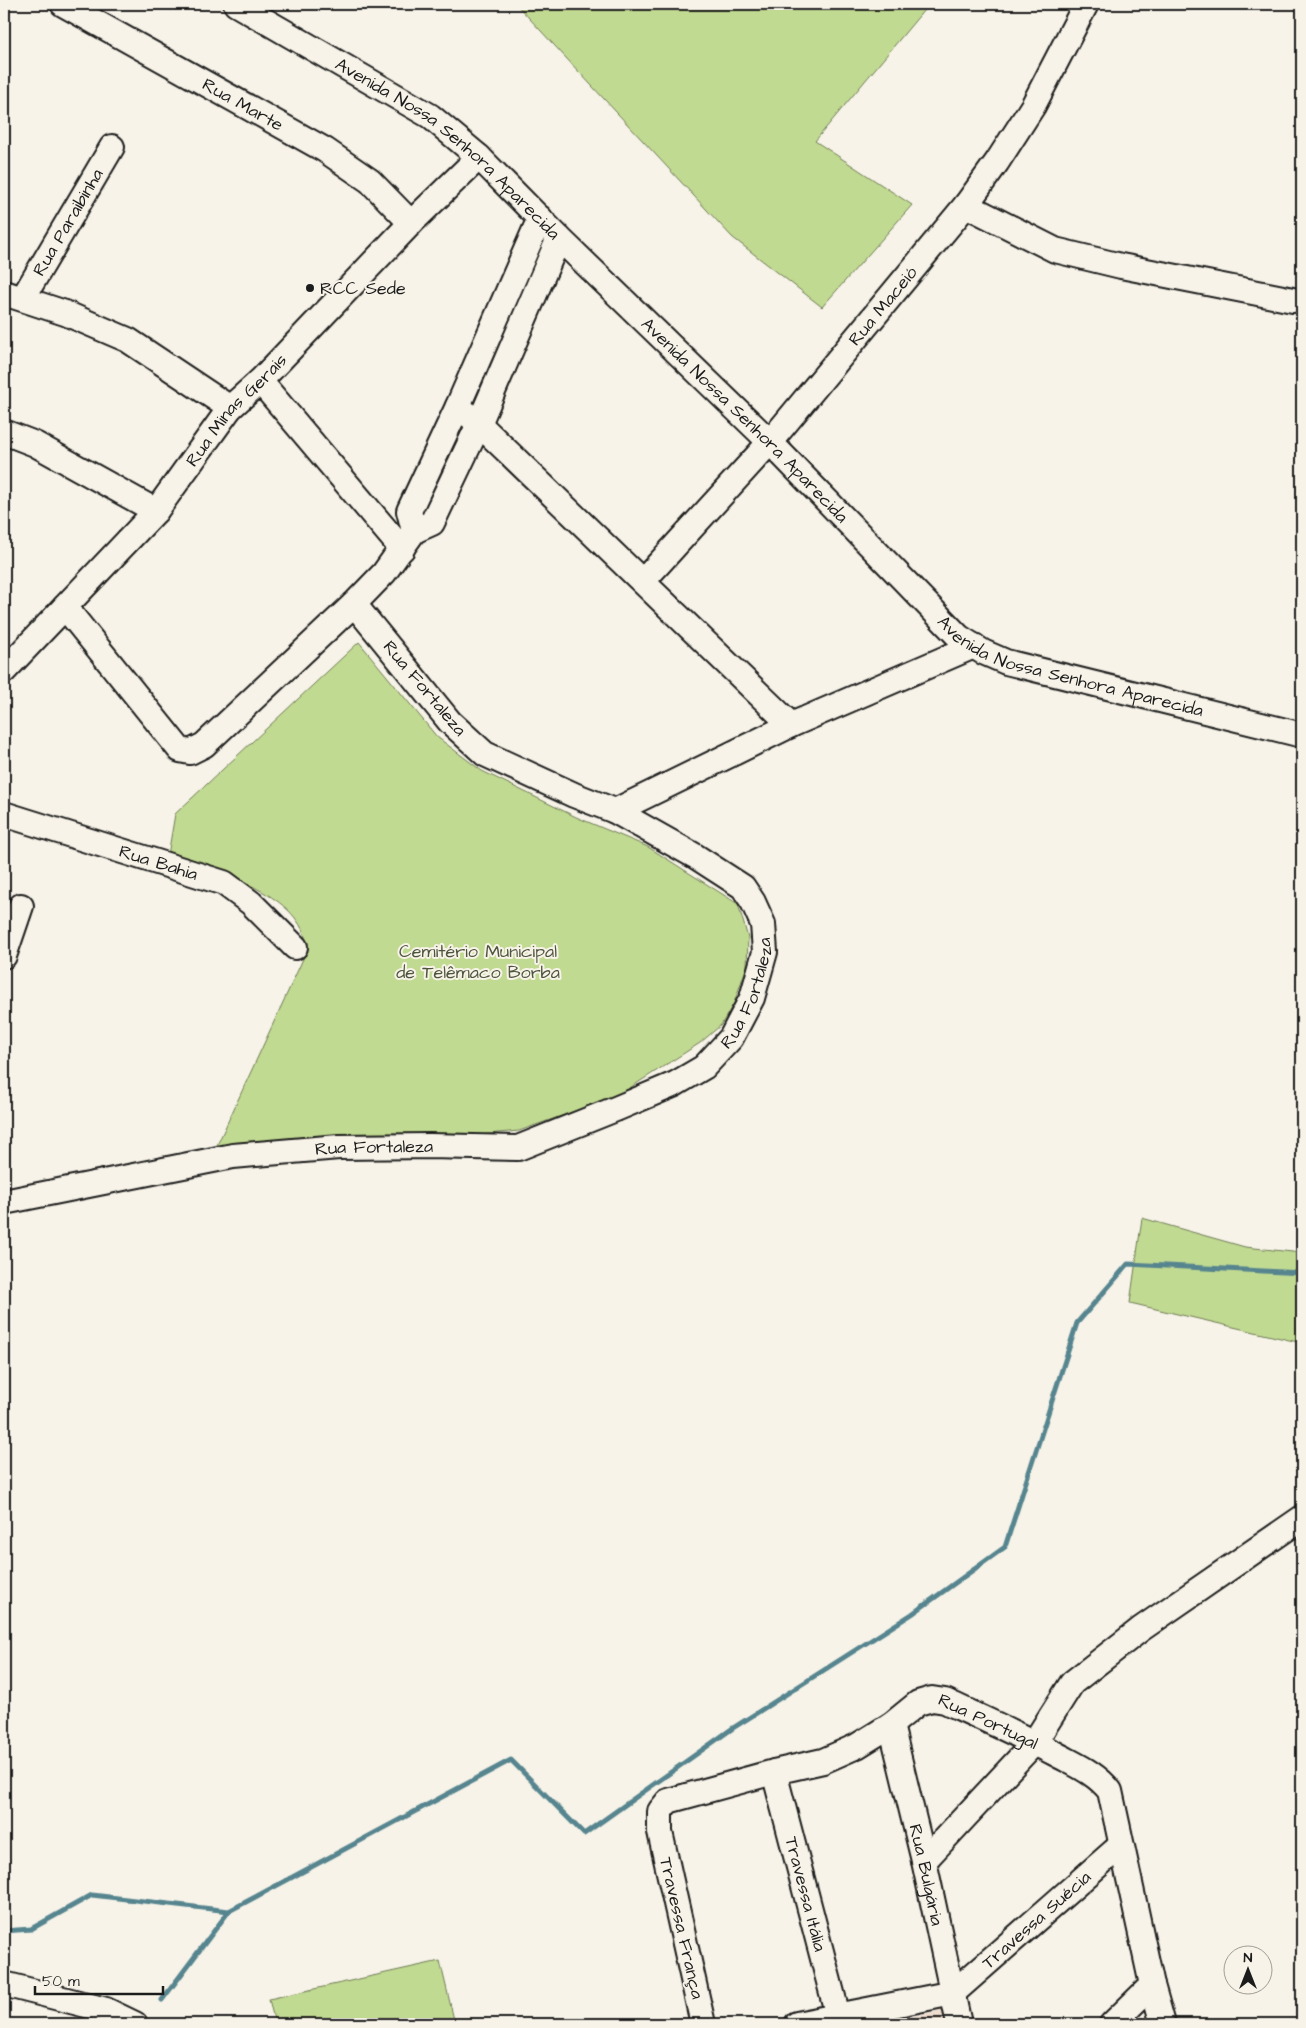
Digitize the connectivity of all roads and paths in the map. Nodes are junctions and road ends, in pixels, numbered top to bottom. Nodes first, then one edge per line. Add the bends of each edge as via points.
1 (63, 4) edge
2 (236, 4) edge
3 (1086, 4) edge
4 (112, 147) dead end
5 (479, 157) junction
6 (966, 205) junction
7 (540, 218) junction
8 (411, 223) junction
9 (559, 238) junction
10 (14, 296) edge
11 (1293, 300) dead end
12 (260, 381) junction
13 (458, 406) junction
14 (230, 408) junction
15 (479, 424) junction
16 (4, 432) edge
17 (770, 442) junction
18 (156, 511) junction
19 (408, 540) junction
20 (642, 581) junction
21 (354, 604) junction
22 (66, 607) junction
23 (974, 646) junction
24 (4, 671) edge
25 (791, 725) junction
26 (1302, 735) edge
27 (615, 811) junction
28 (4, 814) edge
29 (21, 906) dead end
30 (295, 947) dead end
31 (4, 956) edge
32 (4, 1202) edge
33 (1302, 1518) edge
34 (891, 1725) junction
35 (1034, 1743) junction
36 (774, 1772) junction
37 (660, 1832) joint
38 (1120, 1846) junction
39 (924, 1861) junction
40 (4, 1984) edge
41 (1152, 1985) junction
42 (953, 1992) junction
43 (838, 2016) junction
44 (134, 2024) edge
45 (703, 2024) edge
46 (797, 2024) edge
47 (959, 2024) edge
48 (1112, 2024) edge
49 (1163, 2024) edge

1 - 8 street, Rua Marte via 325,150 370,181
2 - 5 street, Avenida Nossa Senhora Aparecida via 430,116
3 - 6 street, Rua Maceió via 1033,106
4 - 10 street, Rua Paraibinha
5 - 7 street, Avenida Nossa Senhora Aparecida
5 - 8 street, Rua Minas Gerais
6 - 11 street via 1055,250
6 - 17 street, Rua Maceió
7 - 9 street, Avenida Nossa Senhora Aparecida
7 - 13 street
8 - 12 street, Rua Minas Gerais
9 - 15 street
9 - 17 street, Avenida Nossa Senhora Aparecida
10 - 14 street via 65,313 128,340
12 - 14 street, Rua Minas Gerais
12 - 19 street
13 - 15 street
13 - 19 street via 408,511
14 - 18 street, Rua Minas Gerais
15 - 19 street via 437,516
15 - 20 street
16 - 18 street via 35,444
17 - 20 street, Rua Maceió
17 - 23 street, Avenida Nossa Senhora Aparecida via 959,636
18 - 22 street, Rua Minas Gerais
19 - 21 street via 384,573
20 - 25 street
21 - 22 street via 204,745 190,752 180,750
21 - 27 street, Rua Fortaleza via 450,722 485,754
22 - 24 street, Rua Minas Gerais
23 - 25 street
23 - 26 street, Avenida Nossa Senhora Aparecida via 1006,662
25 - 27 street
27 - 32 street, Rua Fortaleza via 696,856 743,887 763,924 765,952 752,998 731,1038 704,1067 675,1084 518,1148 339,1147 233,1156
28 - 30 street, Rua Bahia via 224,883 251,903
29 - 31 street
33 - 35 street via 1141,1629 1072,1683
34 - 35 street, Rua Portugal via 918,1703 932,1699 945,1701
34 - 36 street, Rua Portugal via 857,1746 823,1761
34 - 39 street, Rua Bulgária
35 - 38 street, Rua Portugal via 1102,1781 1110,1791
35 - 39 street
36 - 37 street, Rua Portugal via 668,1801 660,1811
36 - 43 street, Travessa Itália
37 - 45 street, Travessa França
38 - 41 street, Rua Portugal
38 - 42 street, Travessa Suécia
39 - 42 street, Rua Bulgária
40 - 44 street via 106,2010
41 - 48 street
41 - 49 street, Rua Portugal
42 - 43 street
42 - 47 street, Rua Bulgária
43 - 46 street

